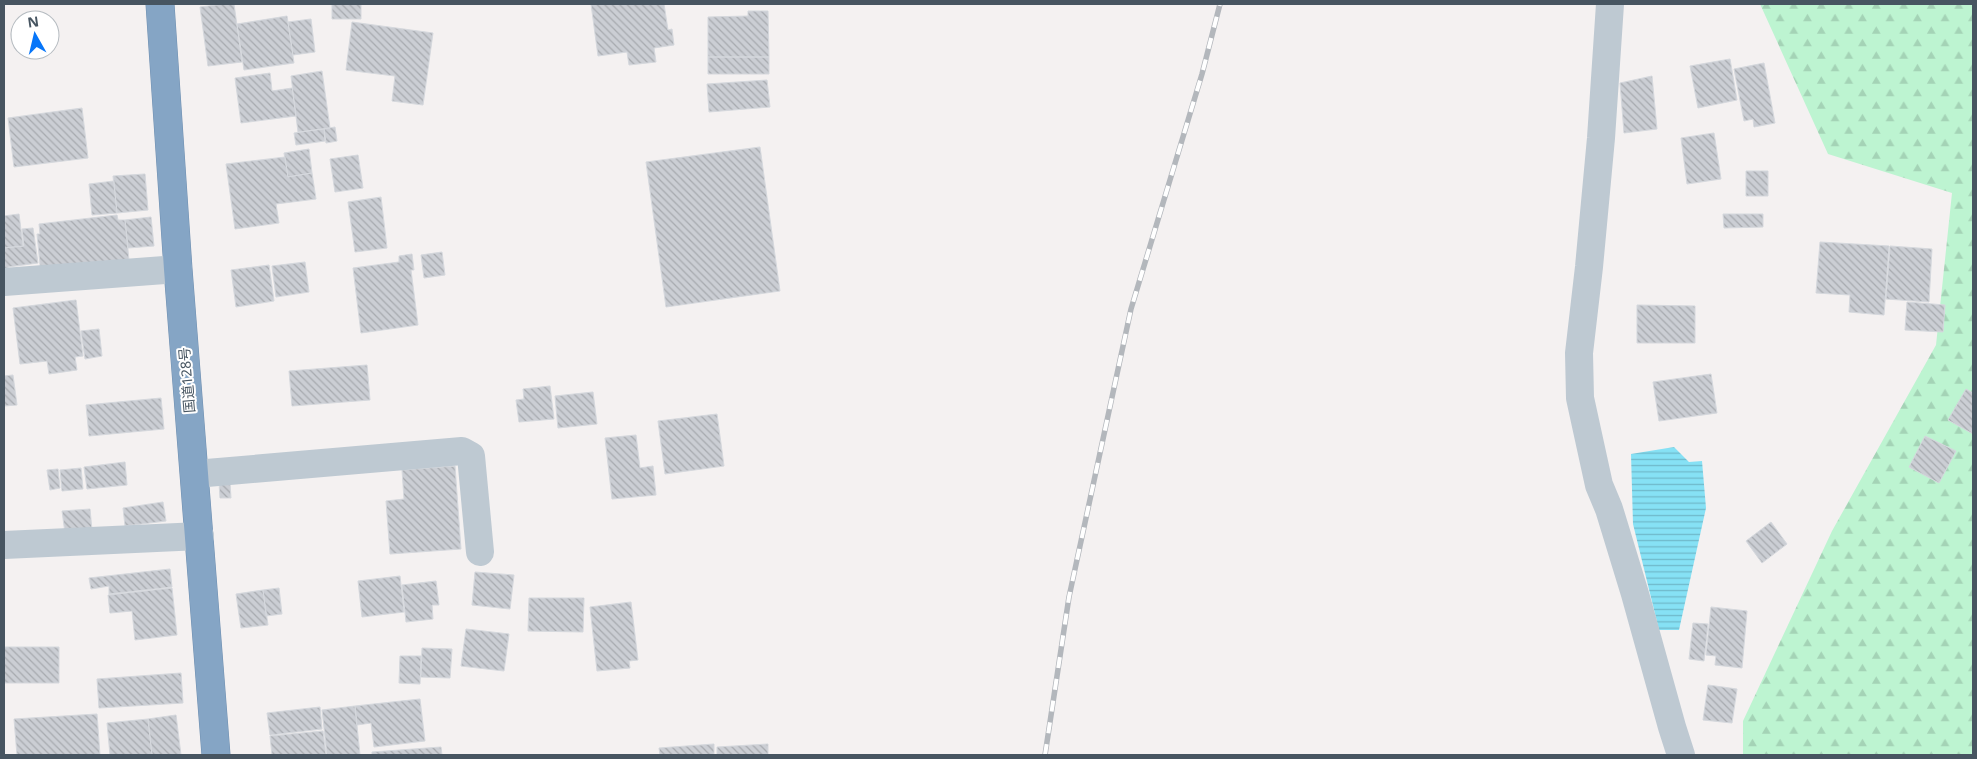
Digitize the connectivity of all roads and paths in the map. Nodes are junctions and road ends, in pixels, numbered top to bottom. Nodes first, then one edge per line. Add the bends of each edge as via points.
1 (160, 4) edge
2 (1610, 4) edge
3 (178, 269) junction
4 (4, 282) edge
5 (195, 474) junction
6 (200, 536) junction
7 (4, 545) edge
8 (480, 552) dead end
9 (216, 755) edge
10 (1681, 755) edge

1 - 3 highway, 国道128号
2 - 10 street via 1590,267 1579,353 1580,398 1599,485 1635,594
3 - 4 street
3 - 5 highway, 国道128号
5 - 6 highway, 国道128号
5 - 8 street via 462,452 471,456
6 - 7 street
6 - 9 highway, 国道128号

